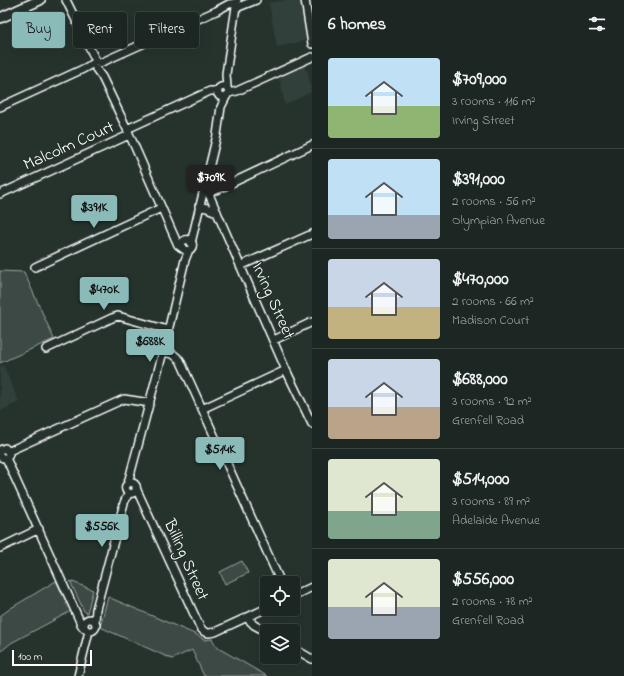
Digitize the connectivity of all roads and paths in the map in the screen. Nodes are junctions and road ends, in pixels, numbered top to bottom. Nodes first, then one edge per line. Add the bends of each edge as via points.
1 (40, 0) edge
2 (66, 0) edge
3 (256, 0) edge
4 (305, 0) edge
5 (236, 6) edge
6 (0, 18) edge
7 (312, 44) edge
8 (312, 57) edge
9 (96, 65) junction
10 (223, 92) junction
11 (0, 108) edge
12 (128, 132) junction
13 (312, 145) edge
14 (205, 193) junction
15 (0, 194) edge
16 (199, 206) junction
17 (162, 208) junction
18 (217, 212) junction
19 (312, 234) edge
20 (186, 245) junction
21 (240, 266) junction
22 (35, 267) dead end
23 (312, 322) edge
24 (168, 330) junction
25 (274, 340) junction
26 (46, 349) dead end
27 (163, 352) junction
28 (286, 370) junction
29 (150, 403) junction
30 (202, 409) junction
31 (309, 411) edge
32 (312, 424) edge
33 (3, 451) edge
34 (132, 488) junction
35 (39, 530) junction
36 (0, 548) edge
37 (279, 576) edge
38 (312, 587) edge
39 (300, 593) edge
40 (76, 612) junction
41 (260, 612) edge
42 (247, 618) junction
43 (91, 620) junction
44 (260, 628) edge
45 (87, 630) junction
46 (300, 652) edge
47 (312, 659) edge
48 (78, 676) edge

1 - 6 main road
2 - 9 street
3 - 5 street
4 - 7 street
5 - 9 street via 229,4
5 - 10 street
8 - 10 street, Malcolm Court via 238,91
9 - 11 street
9 - 12 street
10 - 12 street, Malcolm Court via 210,91
10 - 14 street, Irving Street
12 - 15 street, Malcolm Court
12 - 17 street
13 - 14 street via 219,189
14 - 16 street
14 - 18 street, Irving Street
16 - 18 street
16 - 20 street via 194,231
17 - 20 street via 178,245
17 - 22 street
18 - 21 street, Irving Street
19 - 21 street
20 - 24 street via 185,260
21 - 25 street, Irving Street
23 - 25 street
24 - 26 street via 118,316
24 - 27 street
25 - 28 street, Irving Street
27 - 29 street
27 - 30 street via 173,354 180,360
28 - 30 street
28 - 31 street, Irving Street
29 - 33 street via 124,399
29 - 34 street via 132,470
30 - 37 street
31 - 32 street, Irving Street
33 - 35 street
34 - 42 street, Billing Street via 142,500 203,632 209,634
34 - 43 street via 124,503
35 - 36 street
35 - 40 street
38 - 39 street
40 - 43 street via 82,618
40 - 45 street via 82,626
41 - 42 street
42 - 44 street
43 - 45 street via 84,625
43 - 45 street via 96,626
45 - 48 street
46 - 47 street

